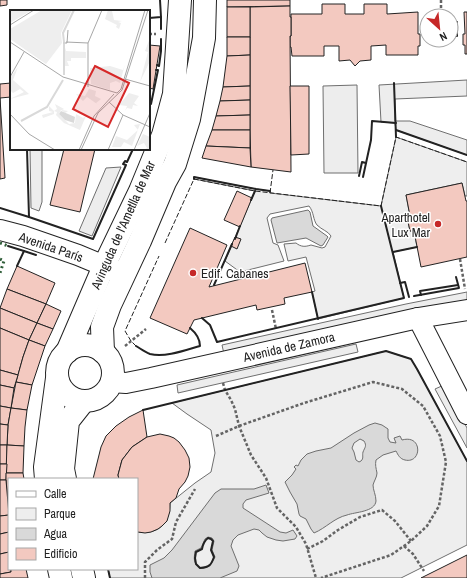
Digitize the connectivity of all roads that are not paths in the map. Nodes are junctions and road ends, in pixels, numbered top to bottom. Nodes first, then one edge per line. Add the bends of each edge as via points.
1 (180, 0) edge
2 (204, 0) edge
3 (0, 230) edge
4 (114, 270) junction
5 (467, 310) edge
6 (418, 318) junction
7 (67, 352) junction
8 (106, 355) junction
9 (57, 378) junction
10 (112, 382) junction
11 (83, 402) junction
12 (467, 414) edge
13 (46, 478) edge
14 (65, 478) edge

1 - 4 street, Avinguda de l'Ametlla de Mar via 174,94 163,135 140,191
2 - 4 street, Avinguda de l'Ametlla de Mar via 204,38 189,119 175,164 140,241
3 - 4 street, Avenida París via 78,255
4 - 7 street, Avinguda de l'Ametlla de Mar
4 - 8 street, Avinguda de l'Ametlla de Mar via 110,305 102,327
5 - 6 street, Avenida de Zamora
6 - 10 street, Avenida de Zamora via 151,378 126,383
6 - 12 street
7 - 8 street via 85,345 95,347
7 - 9 street via 60,359
8 - 10 street via 112,367
9 - 11 street via 66,395
9 - 13 street via 45,467
10 - 11 street via 100,397
11 - 14 street via 68,421 63,469

